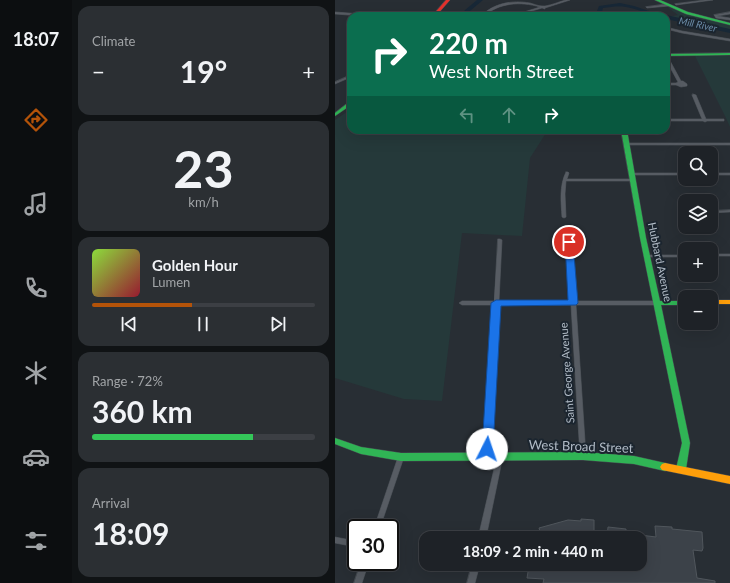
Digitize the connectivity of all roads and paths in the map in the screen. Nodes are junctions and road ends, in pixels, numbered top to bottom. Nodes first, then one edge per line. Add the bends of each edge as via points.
1 (448, 0) edge
2 (569, 0) edge
3 (657, 0) edge
4 (661, 0) edge
5 (712, 0) edge
6 (676, 4) dead end
7 (668, 5) junction
8 (647, 7) dead end
9 (544, 8) junction
10 (438, 12) edge
11 (486, 12) edge
12 (530, 12) edge
13 (335, 13) edge
14 (730, 13) edge
15 (347, 14) edge
16 (730, 19) edge
17 (730, 24) edge
18 (670, 29) edge
19 (730, 40) edge
20 (730, 54) edge
21 (670, 56) edge
22 (670, 65) edge
23 (347, 78) edge
24 (335, 83) edge
25 (670, 84) edge
26 (694, 95) dead end
27 (347, 106) edge
28 (335, 115) edge
29 (670, 120) edge
30 (723, 120) dead end
31 (705, 121) junction
32 (625, 134) edge
33 (627, 144) junction
34 (730, 144) edge
35 (567, 173) dead end
36 (678, 174) edge
37 (718, 174) edge
38 (730, 174) edge
39 (632, 177) junction
40 (564, 180) junction
41 (730, 211) edge
42 (718, 212) edge
43 (565, 217) dead end
44 (500, 240) dead end
45 (569, 242) dead end
46 (718, 255) edge
47 (730, 255) edge
48 (647, 256) junction
49 (678, 256) edge
50 (718, 302) edge
51 (730, 302) edge
52 (462, 303) dead end
53 (496, 303) junction
54 (573, 303) junction
55 (657, 303) junction
56 (678, 303) edge
57 (335, 441) edge
58 (487, 456) junction
59 (500, 456) junction
60 (583, 456) junction
61 (401, 457) junction
62 (681, 469) junction
63 (730, 480) edge
64 (380, 519) edge
65 (484, 531) edge
66 (335, 540) edge
67 (347, 542) edge
68 (362, 571) edge
69 (474, 571) edge
70 (358, 583) edge
71 (471, 583) edge

1 - 10 main road
2 - 9 street
3 - 7 main road
4 - 17 main road via 694,14
5 - 6 street
7 - 8 street
7 - 17 main road via 702,18
9 - 11 street via 534,4 509,3 493,6
9 - 12 street
13 - 15 street
14 - 16 street via 715,15
18 - 19 street
20 - 21 main road
22 - 25 street via 678,83
23 - 24 street
26 - 31 street
27 - 28 main road
29 - 31 street
30 - 31 street
32 - 33 main road, Hubbard Avenue
33 - 34 street
33 - 39 main road, Hubbard Avenue
35 - 40 street
36 - 39 street
37 - 38 street
39 - 40 street
39 - 48 main road, Hubbard Avenue
40 - 43 street
41 - 42 street
44 - 53 street
45 - 54 street, Saint George Avenue
46 - 47 street
48 - 49 street
48 - 55 main road, Hubbard Avenue
50 - 51 main road
52 - 53 street
53 - 54 street
53 - 58 street
54 - 55 street
54 - 60 street, Saint George Avenue
55 - 56 main road
55 - 62 main road, Hubbard Avenue via 686,443
57 - 61 main road, West Broad Street via 361,450
58 - 59 main road, West Broad Street
58 - 61 main road, West Broad Street
59 - 60 main road, West Broad Street
59 - 65 street
60 - 62 main road, West Broad Street via 634,460
61 - 64 street
62 - 63 main road, West Broad Street
66 - 67 street
68 - 70 street
69 - 71 street

